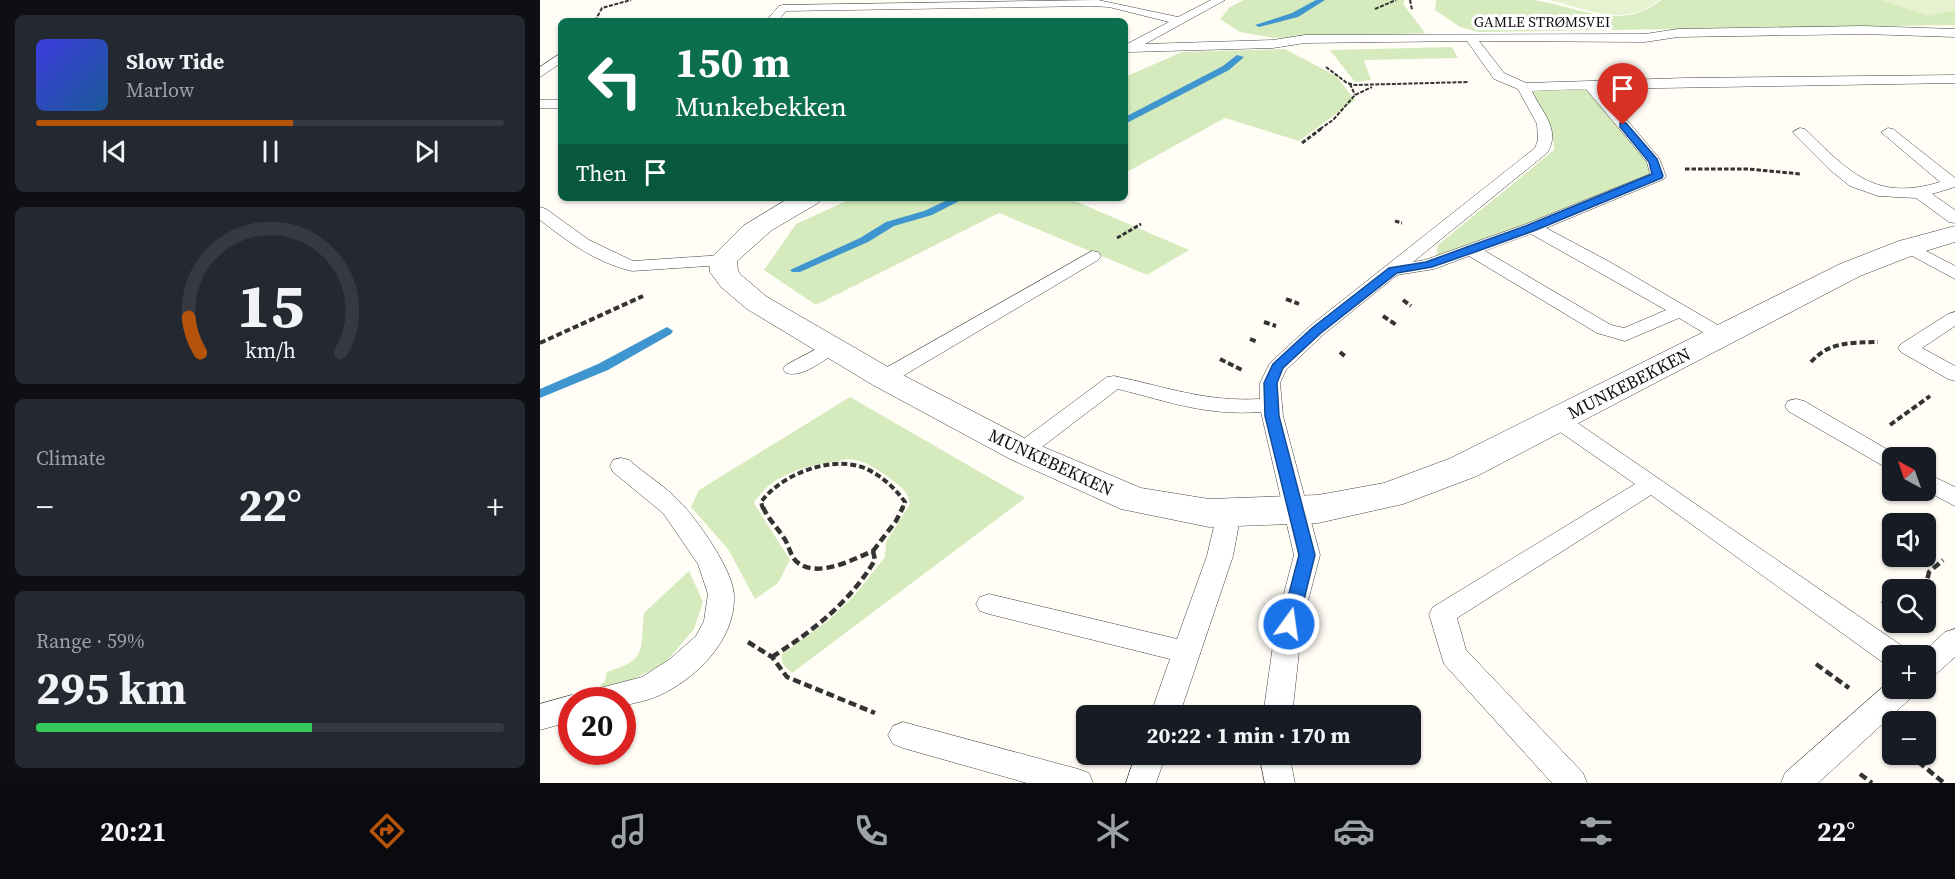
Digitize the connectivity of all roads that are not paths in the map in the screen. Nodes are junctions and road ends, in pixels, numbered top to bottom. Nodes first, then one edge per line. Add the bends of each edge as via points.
1 (1219, 0) edge
2 (1094, 2) edge
3 (920, 3) edge
4 (775, 18) edge
5 (1179, 21) junction
6 (1955, 33) edge
7 (1470, 37) junction
8 (1128, 48) edge
9 (1128, 49) edge
10 (558, 59) edge
11 (540, 73) edge
12 (1955, 79) edge
13 (1520, 84) junction
14 (1589, 85) junction
15 (540, 104) edge
16 (558, 104) edge
17 (1800, 132) dead end
18 (1888, 132) dead end
19 (1920, 193) junction
20 (801, 201) edge
21 (540, 212) edge
22 (1955, 218) edge
23 (1532, 228) junction
24 (1955, 234) edge
25 (1909, 247) junction
26 (1471, 250) junction
27 (1092, 256) dead end
28 (723, 260) junction
29 (1393, 270) junction
30 (1955, 274) edge
31 (1680, 311) junction
32 (1955, 318) edge
33 (1721, 335) junction
34 (830, 348) junction
35 (793, 369) dead end
36 (1955, 375) edge
37 (884, 378) junction
38 (1271, 405) junction
39 (1796, 406) dead end
40 (1558, 420) junction
41 (1022, 451) junction
42 (1882, 456) edge
43 (621, 466) dead end
44 (1652, 484) junction
45 (1936, 487) edge
46 (1955, 498) edge
47 (1296, 510) junction
48 (1229, 513) junction
49 (989, 604) dead end
50 (1955, 640) edge
51 (1882, 647) edge
52 (1186, 652) junction
53 (1936, 657) edge
54 (636, 690) edge
55 (1890, 699) edge
56 (1168, 705) edge
57 (1278, 705) edge
58 (558, 712) edge
59 (540, 717) edge
60 (903, 735) road end
61 (1147, 765) edge
62 (1276, 765) edge
63 (1078, 783) edge
64 (1141, 783) edge
65 (1280, 783) edge
66 (1572, 783) edge
67 (1796, 783) edge

1 - 5 lane
2 - 3 lane
2 - 5 lane
3 - 4 lane via 783,8
5 - 8 lane
6 - 7 lane, GAMLE STRØMSVEI via 1864,30 1678,33 1645,38
7 - 9 lane, GAMLE STRØMSVEI via 1305,39
7 - 13 lane via 1499,76
10 - 11 lane
12 - 14 lane
13 - 14 lane
13 - 29 lane via 1546,129 1542,150
14 - 23 lane via 1654,161 1658,176
15 - 16 lane
17 - 19 lane via 1840,172 1876,191
18 - 19 lane via 1952,183
19 - 22 lane
20 - 28 street via 738,242
21 - 28 lane via 590,250 632,266
23 - 26 lane
23 - 31 lane
24 - 25 street, MUNKEBEKKEN
25 - 30 lane
25 - 33 street, MUNKEBEKKEN via 1850,270
26 - 29 lane via 1428,265
26 - 31 lane via 1604,328 1625,335
27 - 37 lane
28 - 34 street, MUNKEBEKKEN via 730,281 757,303
29 - 38 lane via 1277,367 1270,383
31 - 33 lane
32 - 36 lane via 1908,348
33 - 40 street, MUNKEBEKKEN
34 - 35 lane
34 - 37 street, MUNKEBEKKEN
37 - 41 street, MUNKEBEKKEN
38 - 41 lane via 1215,406 1114,382
38 - 47 lane
39 - 42 lane
40 - 44 lane
40 - 47 street, MUNKEBEKKEN via 1464,467 1390,495
41 - 48 street, MUNKEBEKKEN via 1134,500
43 - 54 lane via 671,507 710,561 721,594 717,621 706,644 680,667 649,687
44 - 51 lane
44 - 66 lane via 1442,614 1454,656
45 - 46 lane
47 - 48 street, MUNKEBEKKEN
47 - 57 lane via 1307,555 1289,624
48 - 52 lane via 1220,556
49 - 52 lane
50 - 53 lane
52 - 56 lane
55 - 67 lane
58 - 59 lane
60 - 63 lane
61 - 64 lane
62 - 65 lane

